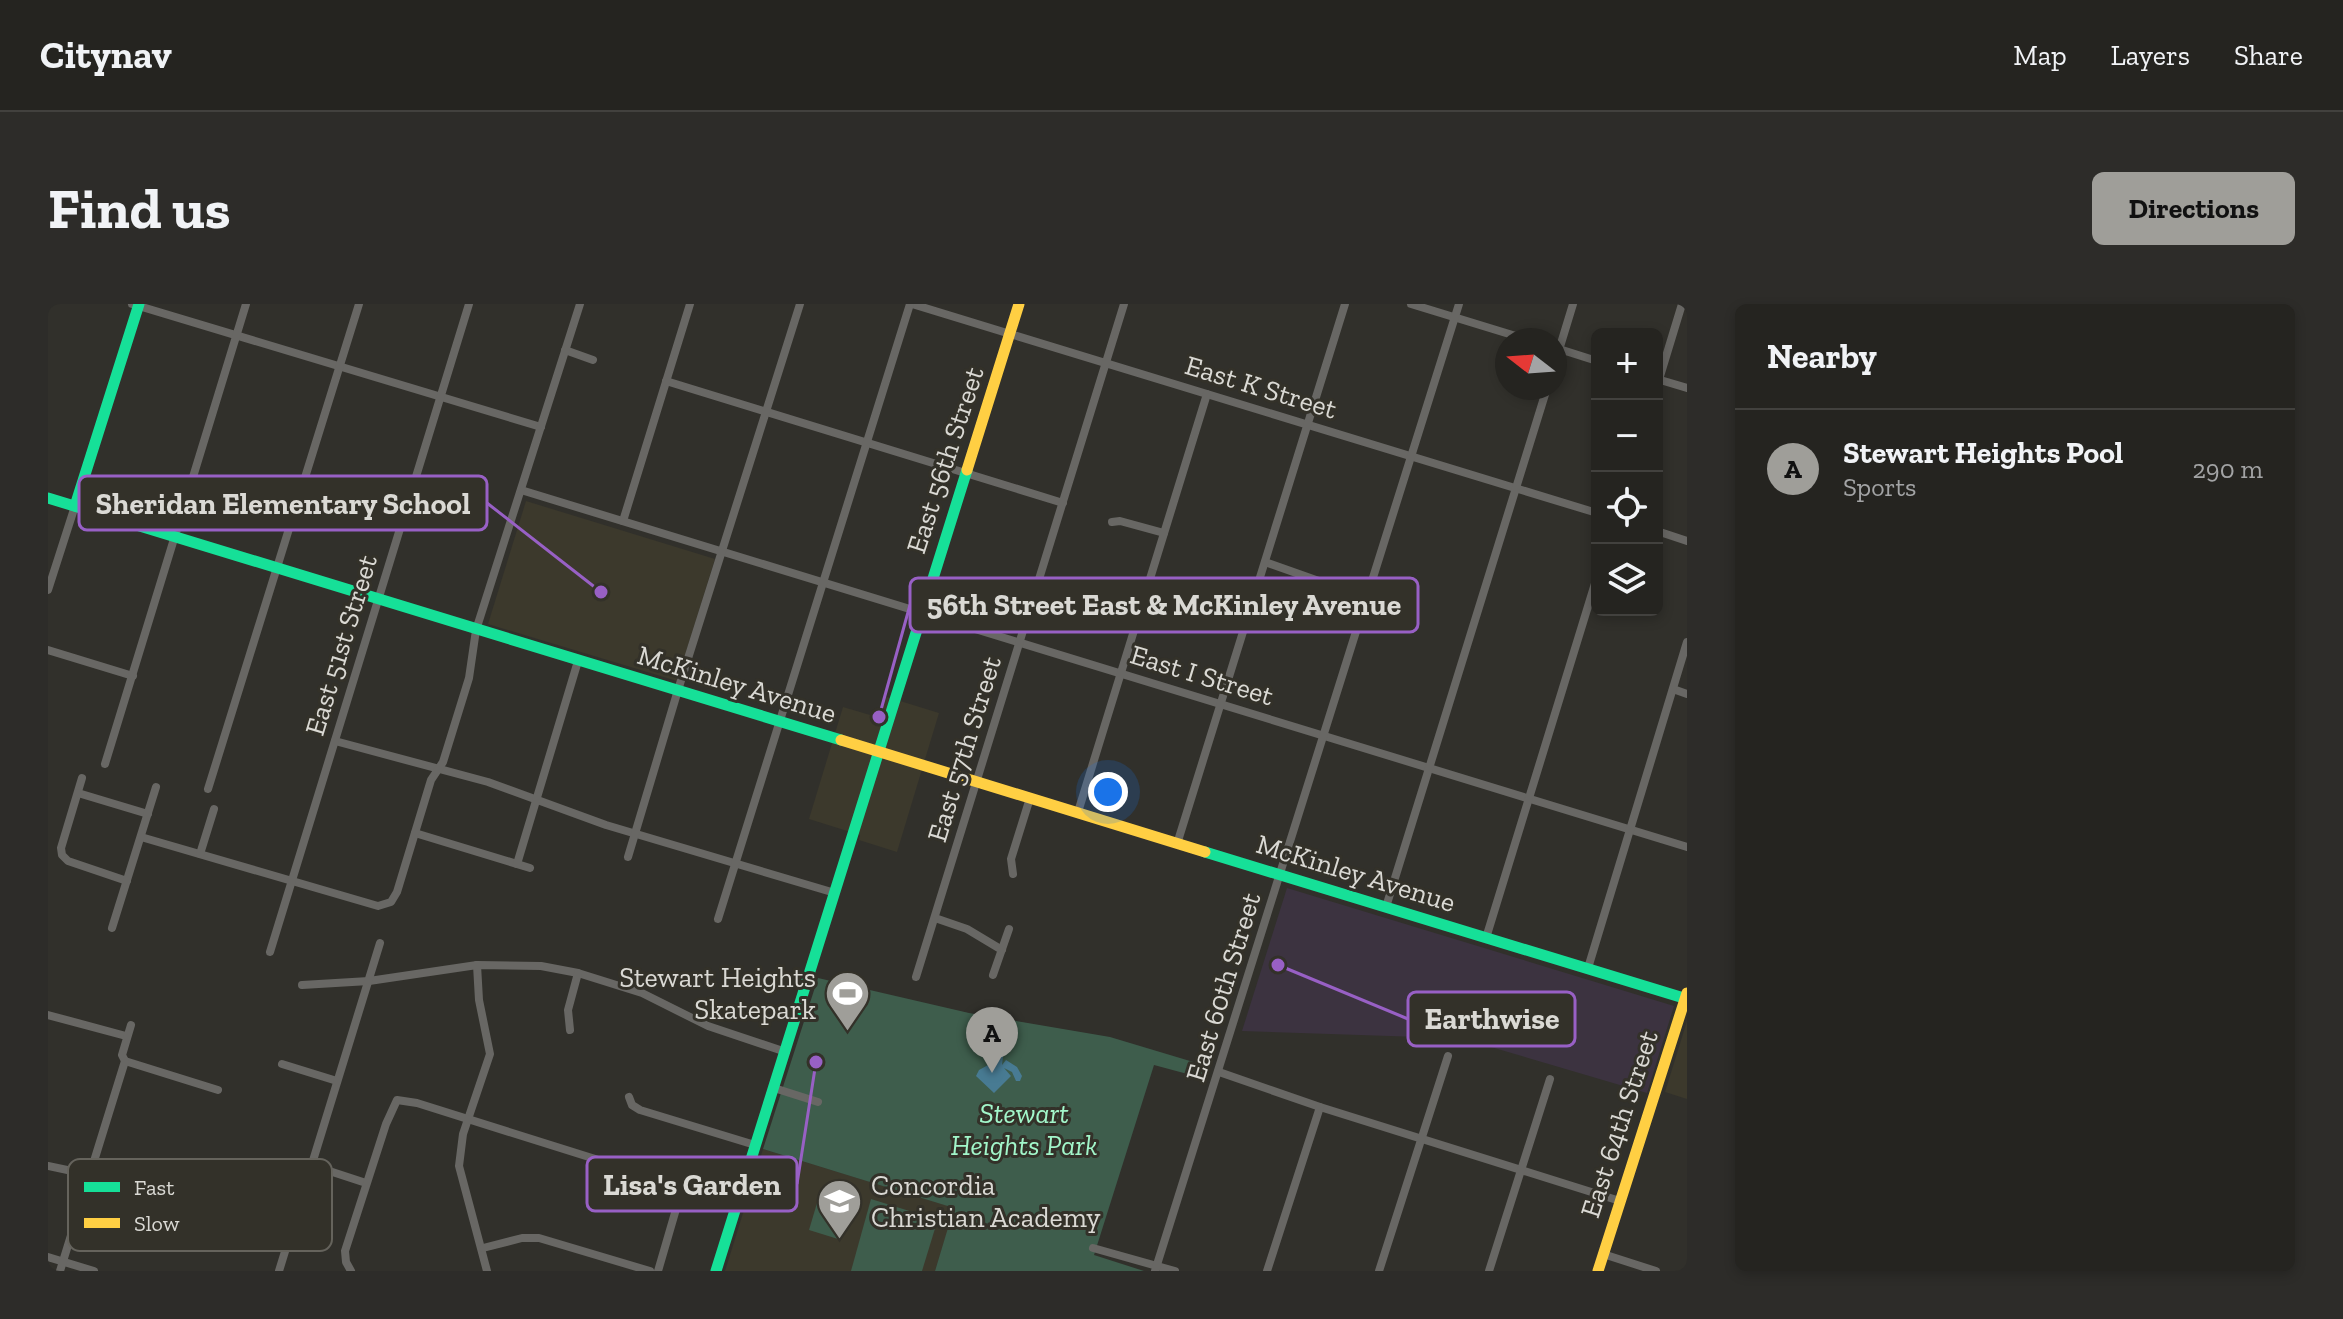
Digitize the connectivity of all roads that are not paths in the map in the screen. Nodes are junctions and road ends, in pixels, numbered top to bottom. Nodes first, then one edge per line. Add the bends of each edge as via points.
1 (246, 304) edge
2 (359, 304) edge
3 (469, 304) edge
4 (580, 304) edge
5 (690, 304) edge
6 (800, 304) edge
7 (911, 304) edge
8 (1019, 304) edge
9 (1124, 304) edge
10 (1345, 304) edge
11 (1411, 304) edge
12 (1459, 304) edge
13 (1573, 304) edge
14 (1682, 304) edge
15 (137, 305) edge
16 (1455, 317) junction
17 (1564, 328) edge
18 (1495, 329) edge
19 (1010, 334) junction
20 (239, 336) junction
21 (565, 350) junction
22 (1567, 352) edge
23 (1591, 359) edge
24 (593, 360) dead end
25 (1106, 363) junction
26 (340, 366) junction
27 (1663, 366) edge
28 (666, 381) junction
29 (1663, 383) edge
30 (1687, 388) edge
31 (1207, 394) junction
32 (440, 397) junction
33 (1543, 400) edge
34 (767, 412) junction
35 (1308, 425) junction
36 (541, 427) junction
37 (867, 443) junction
38 (1412, 455) junction
39 (965, 473) junction
40 (1515, 488) junction
41 (521, 490) junction
42 (48, 498) edge
43 (1063, 503) junction
44 (75, 506) junction
45 (1591, 511) edge
46 (623, 521) junction
47 (1112, 522) dead end
48 (1164, 533) junction
49 (1663, 533) edge
50 (175, 537) junction
51 (1687, 541) edge
52 (722, 552) junction
53 (1265, 562) junction
54 (275, 568) junction
55 (823, 582) junction
56 (48, 587) edge
57 (1591, 596) edge
58 (1367, 598) junction
59 (376, 599) junction
60 (922, 613) junction
61 (476, 630) junction
62 (1687, 642) edge
63 (1020, 643) junction
64 (48, 650) edge
65 (578, 661) junction
66 (1121, 673) junction
67 (133, 676) junction
68 (1673, 689) junction
69 (678, 690) junction
70 (1687, 694) edge
71 (1221, 704) junction
72 (780, 722) junction
73 (1325, 736) junction
74 (335, 741) junction
75 (878, 752) junction
76 (105, 764) dead end
77 (1429, 768) junction
78 (439, 769) junction
79 (82, 778) dead end
80 (977, 782) junction
81 (156, 787) dead end
82 (208, 789) dead end
83 (78, 793) junction
84 (1030, 798) junction
85 (1529, 798) junction
86 (536, 801) junction
87 (214, 809) dead end
88 (1078, 812) junction
89 (148, 814) junction
90 (1630, 829) junction
91 (636, 832) junction
92 (415, 833) junction
93 (141, 837) junction
94 (1177, 844) junction
95 (1687, 847) edge
96 (200, 854) junction
97 (628, 857) dead end
98 (735, 862) junction
99 (517, 864) junction
100 (530, 868) dead end
101 (1013, 874) dead end
102 (1281, 875) junction
103 (127, 881) junction
104 (292, 881) junction
105 (835, 893) junction
106 (1386, 907) junction
107 (935, 918) junction
108 (718, 919) dead end
109 (112, 928) dead end
110 (1009, 929) dead end
111 (1486, 938) junction
112 (380, 943) dead end
113 (1002, 950) junction
114 (270, 952) dead end
115 (477, 965) junction
116 (1588, 968) junction
117 (578, 973) junction
118 (993, 975) dead end
119 (916, 977) dead end
120 (369, 981) junction
121 (302, 985) dead end
122 (1686, 997) edge
123 (48, 1015) edge
124 (131, 1025) dead end
125 (570, 1030) dead end
126 (126, 1036) junction
127 (786, 1052) junction
128 (1448, 1056) dead end
129 (125, 1061) junction
130 (282, 1064) dead end
131 (1219, 1072) junction
132 (1550, 1079) dead end
133 (337, 1081) junction
134 (774, 1088) junction
135 (218, 1090) dead end
136 (629, 1097) dead end
137 (818, 1102) dead end
138 (1320, 1107) junction
139 (468, 1119) junction
140 (1422, 1138) junction
141 (755, 1145) junction
142 (96, 1159) edge
143 (313, 1159) edge
144 (48, 1166) edge
145 (68, 1170) edge
146 (1521, 1170) junction
147 (332, 1172) edge
148 (366, 1183) junction
149 (1620, 1201) junction
150 (68, 1245) edge
151 (483, 1248) junction
152 (1093, 1248) dead end
153 (285, 1251) edge
154 (1603, 1254) junction
155 (48, 1257) edge
156 (61, 1266) edge
157 (349, 1268) edge
158 (1156, 1268) edge
159 (94, 1271) edge
160 (279, 1271) edge
161 (487, 1271) edge
162 (650, 1271) edge
163 (658, 1271) edge
164 (716, 1271) edge
165 (1175, 1271) edge
166 (1267, 1271) edge
167 (1379, 1271) edge
168 (1489, 1271) edge
169 (1598, 1271) edge
170 (1656, 1271) edge

1 - 20 street
2 - 26 street
3 - 32 street, East 51st Street
4 - 21 street
5 - 28 street
6 - 34 street
7 - 19 street, East K Street
7 - 37 street
8 - 19 main road, East 56th Street
9 - 25 street, East 57th Street
10 - 35 street
11 - 16 street
12 - 16 street, East 60th Street
13 - 17 street
14 - 27 street
15 - 20 street
15 - 44 main road
16 - 18 street
16 - 38 street, East 60th Street
19 - 25 street, East K Street
19 - 39 main road, East 56th Street
20 - 26 street
20 - 50 street
21 - 24 street
21 - 36 street
22 - 23 street
25 - 31 street, East K Street
25 - 43 street, East 57th Street
26 - 32 street
26 - 54 street
28 - 34 street
28 - 46 street
29 - 30 street
31 - 35 street, East K Street
31 - 48 street
32 - 36 street
32 - 59 street, East 51st Street
33 - 40 street
34 - 37 street
34 - 52 street
35 - 38 street, East K Street
35 - 53 street
36 - 41 street
37 - 39 street
37 - 55 street
38 - 40 street, East K Street
38 - 58 street, East 60th Street
39 - 43 street
39 - 60 main road, East 56th Street
40 - 45 street, East K Street
40 - 77 street
41 - 46 street, East I Street
41 - 61 street
42 - 44 main road, McKinley Avenue
43 - 63 street, East 57th Street
44 - 50 main road, McKinley Avenue
44 - 56 street
46 - 52 street, East I Street
47 - 48 street
48 - 66 street
49 - 51 street
50 - 54 main road, McKinley Avenue
50 - 67 street
52 - 55 street, East I Street
52 - 69 street
53 - 58 street
53 - 71 street
54 - 59 main road, McKinley Avenue
54 - 82 street
55 - 60 street, East I Street
55 - 72 street
57 - 85 street
58 - 73 street, East 60th Street
59 - 61 main road, McKinley Avenue
59 - 74 street, East 51st Street
60 - 63 street, East I Street
60 - 75 main road, East 56th Street
61 - 65 main road, McKinley Avenue
61 - 78 street via 469,678
62 - 68 street
63 - 66 street, East I Street
63 - 80 street, East 57th Street
64 - 67 street
65 - 69 main road, McKinley Avenue
65 - 86 street
66 - 71 street, East I Street
66 - 88 street
67 - 76 street
68 - 70 street
68 - 90 street
69 - 72 main road, McKinley Avenue
69 - 91 street
71 - 73 street, East I Street
71 - 94 street
72 - 75 main road, McKinley Avenue
72 - 98 street
73 - 77 street, East I Street
73 - 102 street, East 60th Street
74 - 78 street
74 - 104 street, East 51st Street
75 - 80 main road, McKinley Avenue
75 - 105 main road, East 56th Street
77 - 85 street, East I Street
77 - 106 street
78 - 86 street
78 - 92 street
79 - 83 street
80 - 84 main road, McKinley Avenue
80 - 107 street, East 57th Street
81 - 89 street
83 - 89 street
83 - 103 street via 61,848 63,857
84 - 88 main road, McKinley Avenue
84 - 101 street via 1011,859
85 - 90 street, East I Street
85 - 111 street
86 - 91 street
86 - 99 street
87 - 96 street
88 - 94 main road, McKinley Avenue
89 - 93 street
90 - 95 street, East I Street
90 - 116 street
91 - 97 street
91 - 98 street
92 - 99 street
92 - 104 street via 388,905
93 - 96 street
93 - 103 street
94 - 102 main road, McKinley Avenue
96 - 104 street
98 - 105 street
98 - 108 street
99 - 100 street
102 - 106 main road, McKinley Avenue
102 - 131 street, East 60th Street
103 - 109 street
104 - 114 street, East 51st Street
105 - 127 main road, East 56th Street
106 - 111 main road, McKinley Avenue
107 - 113 street
107 - 119 street, East 57th Street
110 - 113 street
111 - 116 main road, McKinley Avenue
112 - 120 street
113 - 118 street
115 - 117 street
115 - 120 street
115 - 139 street via 490,1050
116 - 122 main road, McKinley Avenue
117 - 125 street via 568,1010
117 - 127 street via 642,993 708,1026
120 - 121 street
120 - 133 street
122 - 149 main road, East 64th Street
123 - 126 street
124 - 126 street
126 - 129 street
127 - 134 main road, East 56th Street
128 - 140 street
129 - 135 street
129 - 142 street
130 - 133 street
131 - 138 street
131 - 158 street, East 60th Street
132 - 146 street
133 - 143 street
134 - 137 street
134 - 141 main road, East 56th Street
136 - 141 street via 640,1110
138 - 140 street
138 - 166 street
139 - 148 street via 397,1100
139 - 151 street via 460,1176
139 - 163 street via 677,1185 680,1198
140 - 146 street
140 - 167 street
141 - 164 main road, East 56th Street
144 - 145 street
146 - 149 street
146 - 168 street
147 - 148 street
148 - 157 street via 345,1251
149 - 154 main road, East 64th Street
150 - 156 street
151 - 161 street
151 - 162 street via 539,1238
152 - 158 street
153 - 160 street
154 - 169 main road, East 64th Street
154 - 170 street
155 - 156 street
156 - 159 street
158 - 165 street

